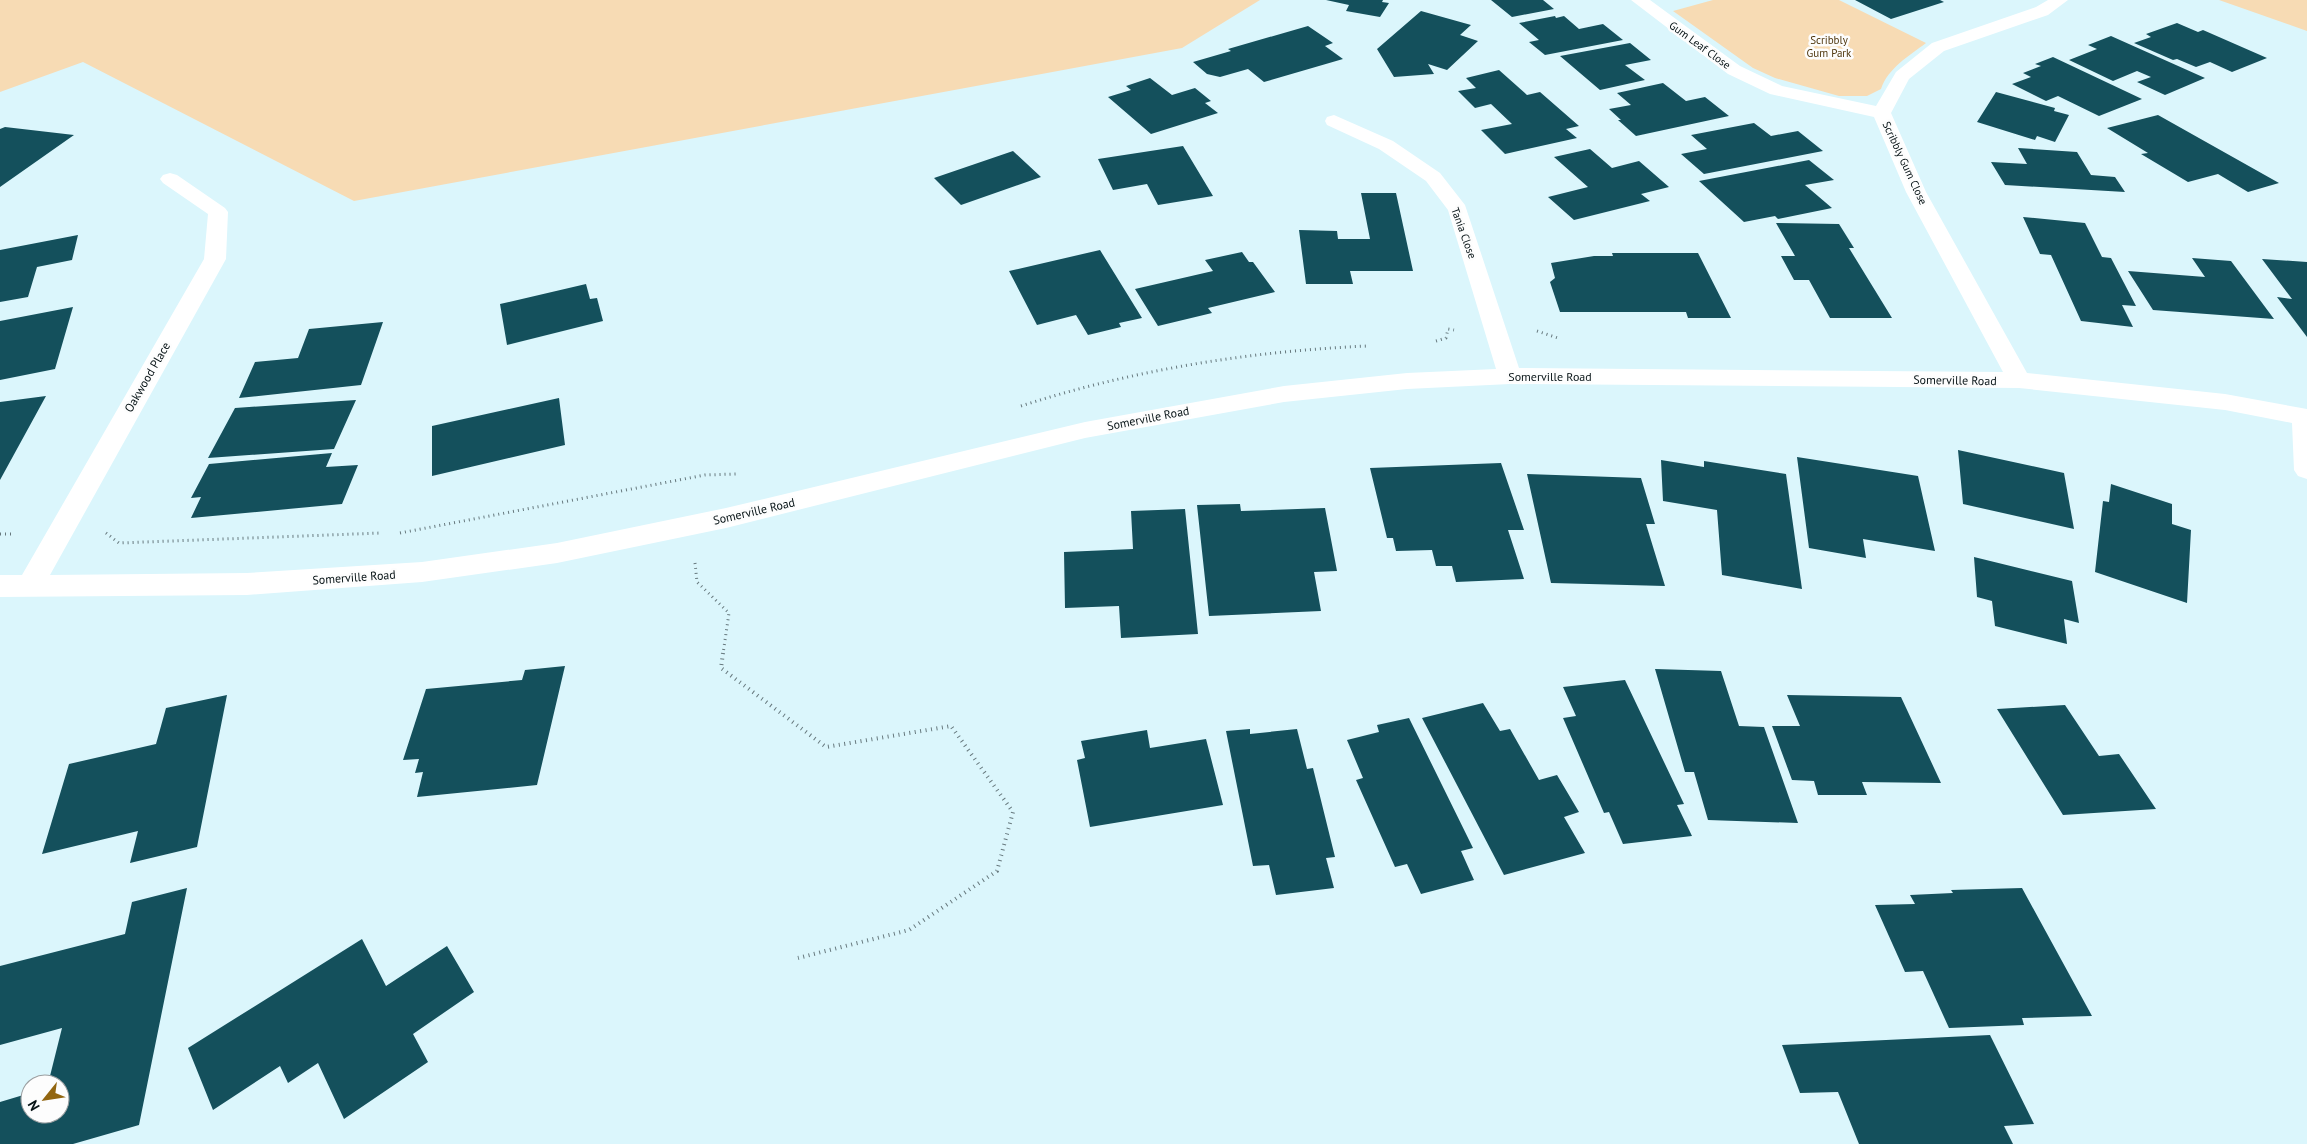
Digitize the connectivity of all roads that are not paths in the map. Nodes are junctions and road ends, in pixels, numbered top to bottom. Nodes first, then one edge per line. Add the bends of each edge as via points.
1 (1639, 0) edge
2 (2060, 0) edge
3 (1882, 113) junction
4 (1334, 121) dead end
5 (170, 179) dead end
6 (1510, 376) junction
7 (2019, 380) junction
8 (2306, 416) edge
9 (2307, 470) edge
10 (0, 586) edge
11 (29, 587) junction

1 - 3 street, Gum Leaf Close via 1734,70 1776,90
2 - 3 street, Scribbly Gum Close via 2042,11 1938,47 1902,76
3 - 7 street, Scribbly Gum Close via 1916,192
4 - 6 street, Tania Close via 1386,145 1433,177 1458,209
5 - 11 street, Oakwood Place via 218,212 215,258
6 - 7 street, Somerville Road
6 - 11 street, Somerville Road via 1407,381 1186,410 1086,430 691,526 557,553 422,572 247,584
7 - 8 street, Somerville Road via 2225,402
8 - 9 street
10 - 11 street, Somerville Road

